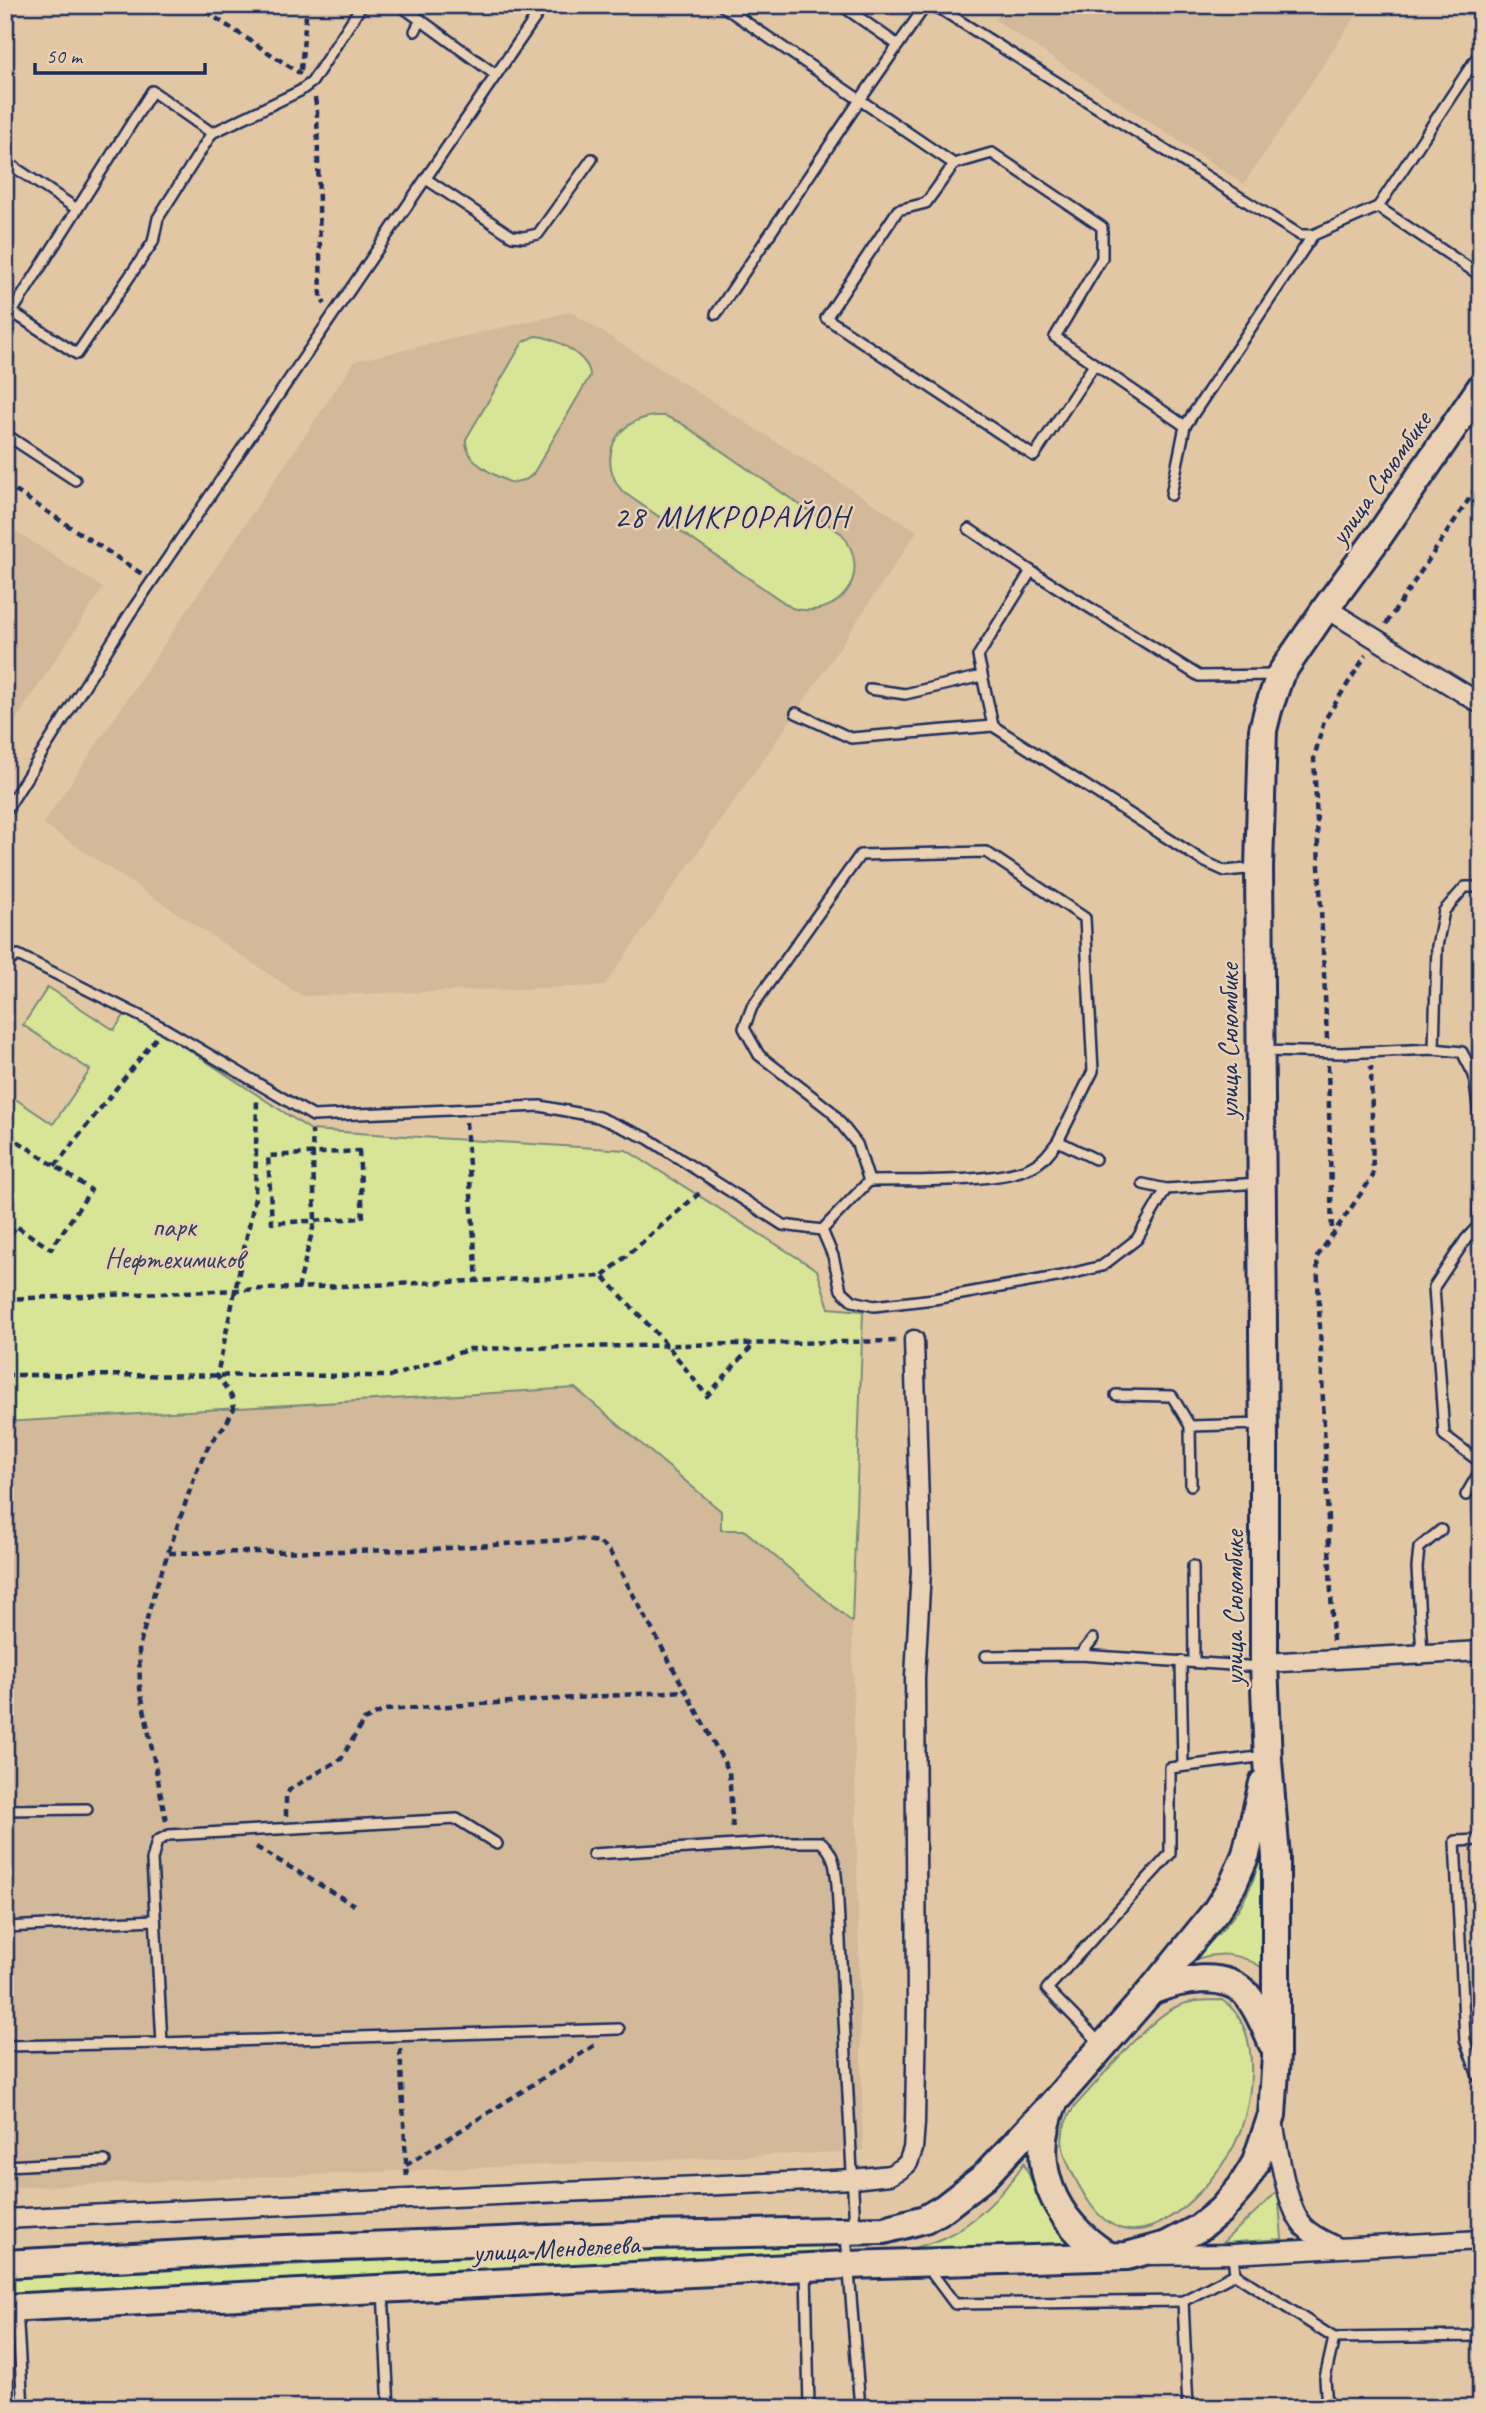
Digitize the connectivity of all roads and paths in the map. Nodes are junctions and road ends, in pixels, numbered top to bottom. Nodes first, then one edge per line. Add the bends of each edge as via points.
1 (196, 5) edge
2 (307, 5) edge
3 (362, 5) edge
4 (400, 5) edge
5 (544, 5) edge
6 (721, 5) edge
7 (841, 5) edge
8 (926, 5) edge
9 (934, 5) edge
10 (421, 20) junction
11 (415, 31) dead end
12 (898, 45) junction
13 (1481, 51) edge
14 (301, 74) junction
15 (496, 75) junction
16 (312, 82) junction
17 (860, 100) junction
18 (212, 133) junction
19 (592, 159) dead end
20 (5, 161) edge
21 (954, 164) junction
22 (426, 178) junction
23 (1378, 207) junction
24 (78, 209) junction
25 (1313, 235) junction
26 (1481, 276) edge
27 (335, 313) junction
28 (716, 314) dead end
29 (1094, 365) junction
30 (1481, 387) edge
31 (1185, 426) junction
32 (5, 434) edge
33 (75, 480) dead end
34 (1481, 481) edge
35 (5, 484) edge
36 (1171, 495) dead end
37 (970, 529) dead end
38 (1031, 571) junction
39 (152, 581) junction
40 (1326, 608) junction
41 (1376, 639) junction
42 (1280, 675) junction
43 (982, 676) junction
44 (870, 690) dead end
45 (1481, 704) edge
46 (796, 713) dead end
47 (993, 726) junction
48 (5, 811) edge
49 (1259, 868) junction
50 (1481, 887) edge
51 (5, 964) edge
52 (164, 1028) junction
53 (1434, 1049) junction
54 (1259, 1051) junction
55 (1327, 1052) junction
56 (1371, 1052) junction
57 (257, 1082) junction
58 (466, 1109) junction
59 (313, 1116) junction
60 (1481, 1131) edge
61 (1058, 1141) junction
62 (312, 1154) junction
63 (1095, 1159) dead end
64 (5, 1163) edge
65 (1481, 1165) edge
66 (55, 1166) junction
67 (714, 1181) junction
68 (869, 1181) junction
69 (1260, 1183) junction
70 (1143, 1184) dead end
71 (1167, 1189) junction
72 (5, 1219) edge
73 (315, 1220) junction
74 (16, 1226) junction
75 (1479, 1227) edge
76 (822, 1230) junction
77 (1332, 1235) junction
78 (5, 1245) edge
79 (603, 1276) junction
80 (477, 1282) junction
81 (298, 1289) junction
82 (236, 1290) junction
83 (5, 1299) edge
84 (914, 1340) joint
85 (754, 1343) junction
86 (667, 1345) junction
87 (5, 1375) edge
88 (217, 1375) junction
89 (1116, 1395) dead end
90 (1264, 1424) junction
91 (1190, 1426) junction
92 (1481, 1463) edge
93 (1481, 1469) edge
94 (1191, 1485) dead end
95 (1466, 1495) dead end
96 (1441, 1530) dead end
97 (169, 1553) junction
98 (1193, 1566) dead end
99 (1093, 1639) dead end
100 (1481, 1651) edge
101 (1422, 1654) junction
102 (1080, 1655) junction
103 (986, 1656) dead end
104 (1334, 1659) junction
105 (1181, 1661) junction
106 (1194, 1662) junction
107 (1264, 1665) junction
108 (685, 1691) junction
109 (1268, 1758) junction
110 (1183, 1766) junction
111 (87, 1808) dead end
112 (5, 1810) edge
113 (287, 1830) junction
114 (234, 1833) junction
115 (169, 1835) junction
116 (1481, 1840) edge
117 (497, 1844) dead end
118 (734, 1845) junction
119 (593, 1854) dead end
120 (354, 1905) dead end
121 (155, 1920) junction
122 (5, 1927) edge
123 (1151, 1991) junction
124 (619, 2029) joint
125 (399, 2035) junction
126 (162, 2043) junction
127 (5, 2046) edge
128 (1102, 2046) junction
129 (1276, 2056) junction
130 (1481, 2076) edge
131 (1054, 2102) junction
132 (1272, 2115) junction
133 (105, 2161) dead end
134 (406, 2165) junction
135 (5, 2166) edge
136 (853, 2179) junction
137 (408, 2199) junction
138 (5, 2219) edge
139 (850, 2231) junction
140 (1481, 2241) edge
141 (1341, 2248) junction
142 (1233, 2254) junction
143 (1118, 2256) junction
144 (5, 2264) edge
145 (925, 2264) junction
146 (849, 2265) junction
147 (806, 2268) junction
148 (1235, 2274) junction
149 (383, 2288) junction
150 (1183, 2301) junction
151 (11, 2308) edge
152 (1481, 2336) edge
153 (1334, 2338) junction
154 (23, 2408) edge
155 (389, 2408) edge
156 (809, 2408) edge
157 (860, 2408) edge
158 (1188, 2408) edge
159 (1327, 2408) edge

1 - 14 path
2 - 14 path
3 - 16 lane
4 - 10 lane
5 - 15 lane
6 - 17 lane
7 - 12 lane
8 - 12 lane
9 - 25 lane via 1300,235
10 - 11 lane
10 - 15 lane
12 - 17 lane
13 - 23 lane
14 - 16 path
15 - 22 lane
16 - 18 lane
16 - 27 path via 317,112 321,299
17 - 21 lane
17 - 28 lane
18 - 24 lane via 152,91
18 - 24 lane via 158,218 153,242 77,354 12,312
19 - 22 lane via 538,234 524,237 512,236
20 - 24 lane
21 - 29 lane via 992,153 1102,227 1102,258 1055,337
21 - 29 lane via 926,203 898,210 826,318 1034,456
22 - 27 lane
23 - 25 lane
23 - 26 lane
25 - 31 lane
27 - 39 lane
29 - 31 lane
30 - 40 street, улица Сююмбике
31 - 36 lane
32 - 33 lane
34 - 41 path
35 - 39 path
37 - 38 lane
38 - 42 lane via 1199,677
38 - 43 lane via 978,656
39 - 48 lane
40 - 41 street
40 - 42 street, улица Сююмбике
41 - 45 street
41 - 55 path via 1324,721 1314,758
42 - 49 street, улица Сююмбике via 1263,730
43 - 44 lane via 905,694
43 - 47 lane
46 - 47 lane via 851,738
47 - 49 lane via 1203,861 1225,871
49 - 54 street, улица Сююмбике
50 - 53 lane via 1465,887 1444,911 1437,946
51 - 52 lane via 18,955
52 - 57 lane
52 - 66 path
53 - 56 lane
53 - 60 lane via 1462,1052 1474,1075
54 - 55 lane
54 - 69 street, улица Сююмбике
55 - 56 lane
55 - 77 path
56 - 77 path via 1373,1176
57 - 59 lane
57 - 82 path via 255,1198
58 - 59 lane
58 - 67 lane via 540,1106 598,1117 647,1138
58 - 80 path
59 - 62 path
61 - 63 lane
61 - 68 lane via 1031,1168 1002,1176
61 - 68 lane via 1093,1071 1085,918 986,852 860,855 752,1007 744,1028 760,1055 831,1111 857,1144
62 - 73 path
62 - 73 path via 268,1156 272,1223
62 - 73 path via 359,1151 363,1218
64 - 66 path via 19,1142
65 - 75 lane
66 - 74 path via 91,1190 51,1249
67 - 76 lane via 783,1225
67 - 79 path
68 - 76 lane
69 - 71 lane
69 - 90 street, улица Сююмбике
70 - 71 lane
71 - 76 lane via 1137,1239 1102,1266 874,1307 853,1301 841,1290
72 - 74 path
73 - 81 path
74 - 78 path
75 - 92 lane via 1434,1287 1444,1435
77 - 104 path via 1317,1257
79 - 80 path
79 - 86 path
80 - 81 path
81 - 82 path
82 - 83 path
82 - 88 path
84 - 85 path
84 - 136 street via 921,1570 915,1676 915,2123 908,2163 890,2175
85 - 86 path
85 - 86 path via 708,1396
86 - 88 path via 470,1349 392,1376
87 - 88 path
88 - 97 path via 234,1408 198,1467
89 - 91 lane via 1172,1396
90 - 91 lane
90 - 107 street, улица Сююмбике
91 - 94 lane
93 - 95 lane
96 - 101 lane via 1419,1548
97 - 108 path via 420,1550 577,1539 599,1542 610,1552
97 - 115 path via 139,1647 140,1688
98 - 106 lane
99 - 102 lane
100 - 101 street
101 - 104 street
102 - 103 lane
102 - 105 lane
104 - 107 street
105 - 106 lane
105 - 110 lane
106 - 107 lane
107 - 109 street, улица Сююмбике
108 - 113 path via 385,1710 364,1720 341,1759 290,1789
108 - 118 path via 729,1771
109 - 110 lane
109 - 123 street via 1247,1854 1233,1884
109 - 129 street via 1276,1857
110 - 128 lane via 1170,1768 1170,1854 1047,1989
111 - 112 lane
113 - 114 lane
113 - 117 lane via 457,1819
114 - 115 lane
114 - 120 path
115 - 121 lane via 158,1841 152,1860
116 - 130 lane via 1455,1841 1465,2040
118 - 119 lane
118 - 136 lane via 821,1842 834,1858
121 - 122 lane
121 - 126 lane
123 - 128 street
123 - 129 street via 1188,1979 1214,1980 1240,1989 1258,2012
124 - 125 lane
124 - 134 path
125 - 126 lane
125 - 134 path
126 - 127 lane
128 - 131 street
129 - 132 street
131 - 139 street, улица Менделеева via 984,2177 944,2208 906,2226
131 - 143 street via 1041,2152 1045,2176 1059,2207 1082,2236
132 - 141 street via 1292,2205 1302,2225
132 - 143 street via 1255,2164 1221,2210 1167,2245
133 - 135 lane
134 - 137 path
136 - 137 street
136 - 139 lane
137 - 138 street
139 - 144 street, улица Менделеева via 259,2250
139 - 146 lane
140 - 141 street
141 - 142 street
142 - 143 street
142 - 148 lane
143 - 145 street, улица Менделеева
145 - 146 street, улица Менделеева
145 - 150 lane via 955,2304
146 - 147 street, улица Менделеева
146 - 157 lane
147 - 149 street, улица Менделеева
147 - 156 lane
148 - 150 lane
148 - 153 lane
149 - 151 street, улица Менделеева
149 - 155 lane
150 - 158 lane
151 - 154 lane
152 - 153 lane
153 - 159 lane via 1325,2378

